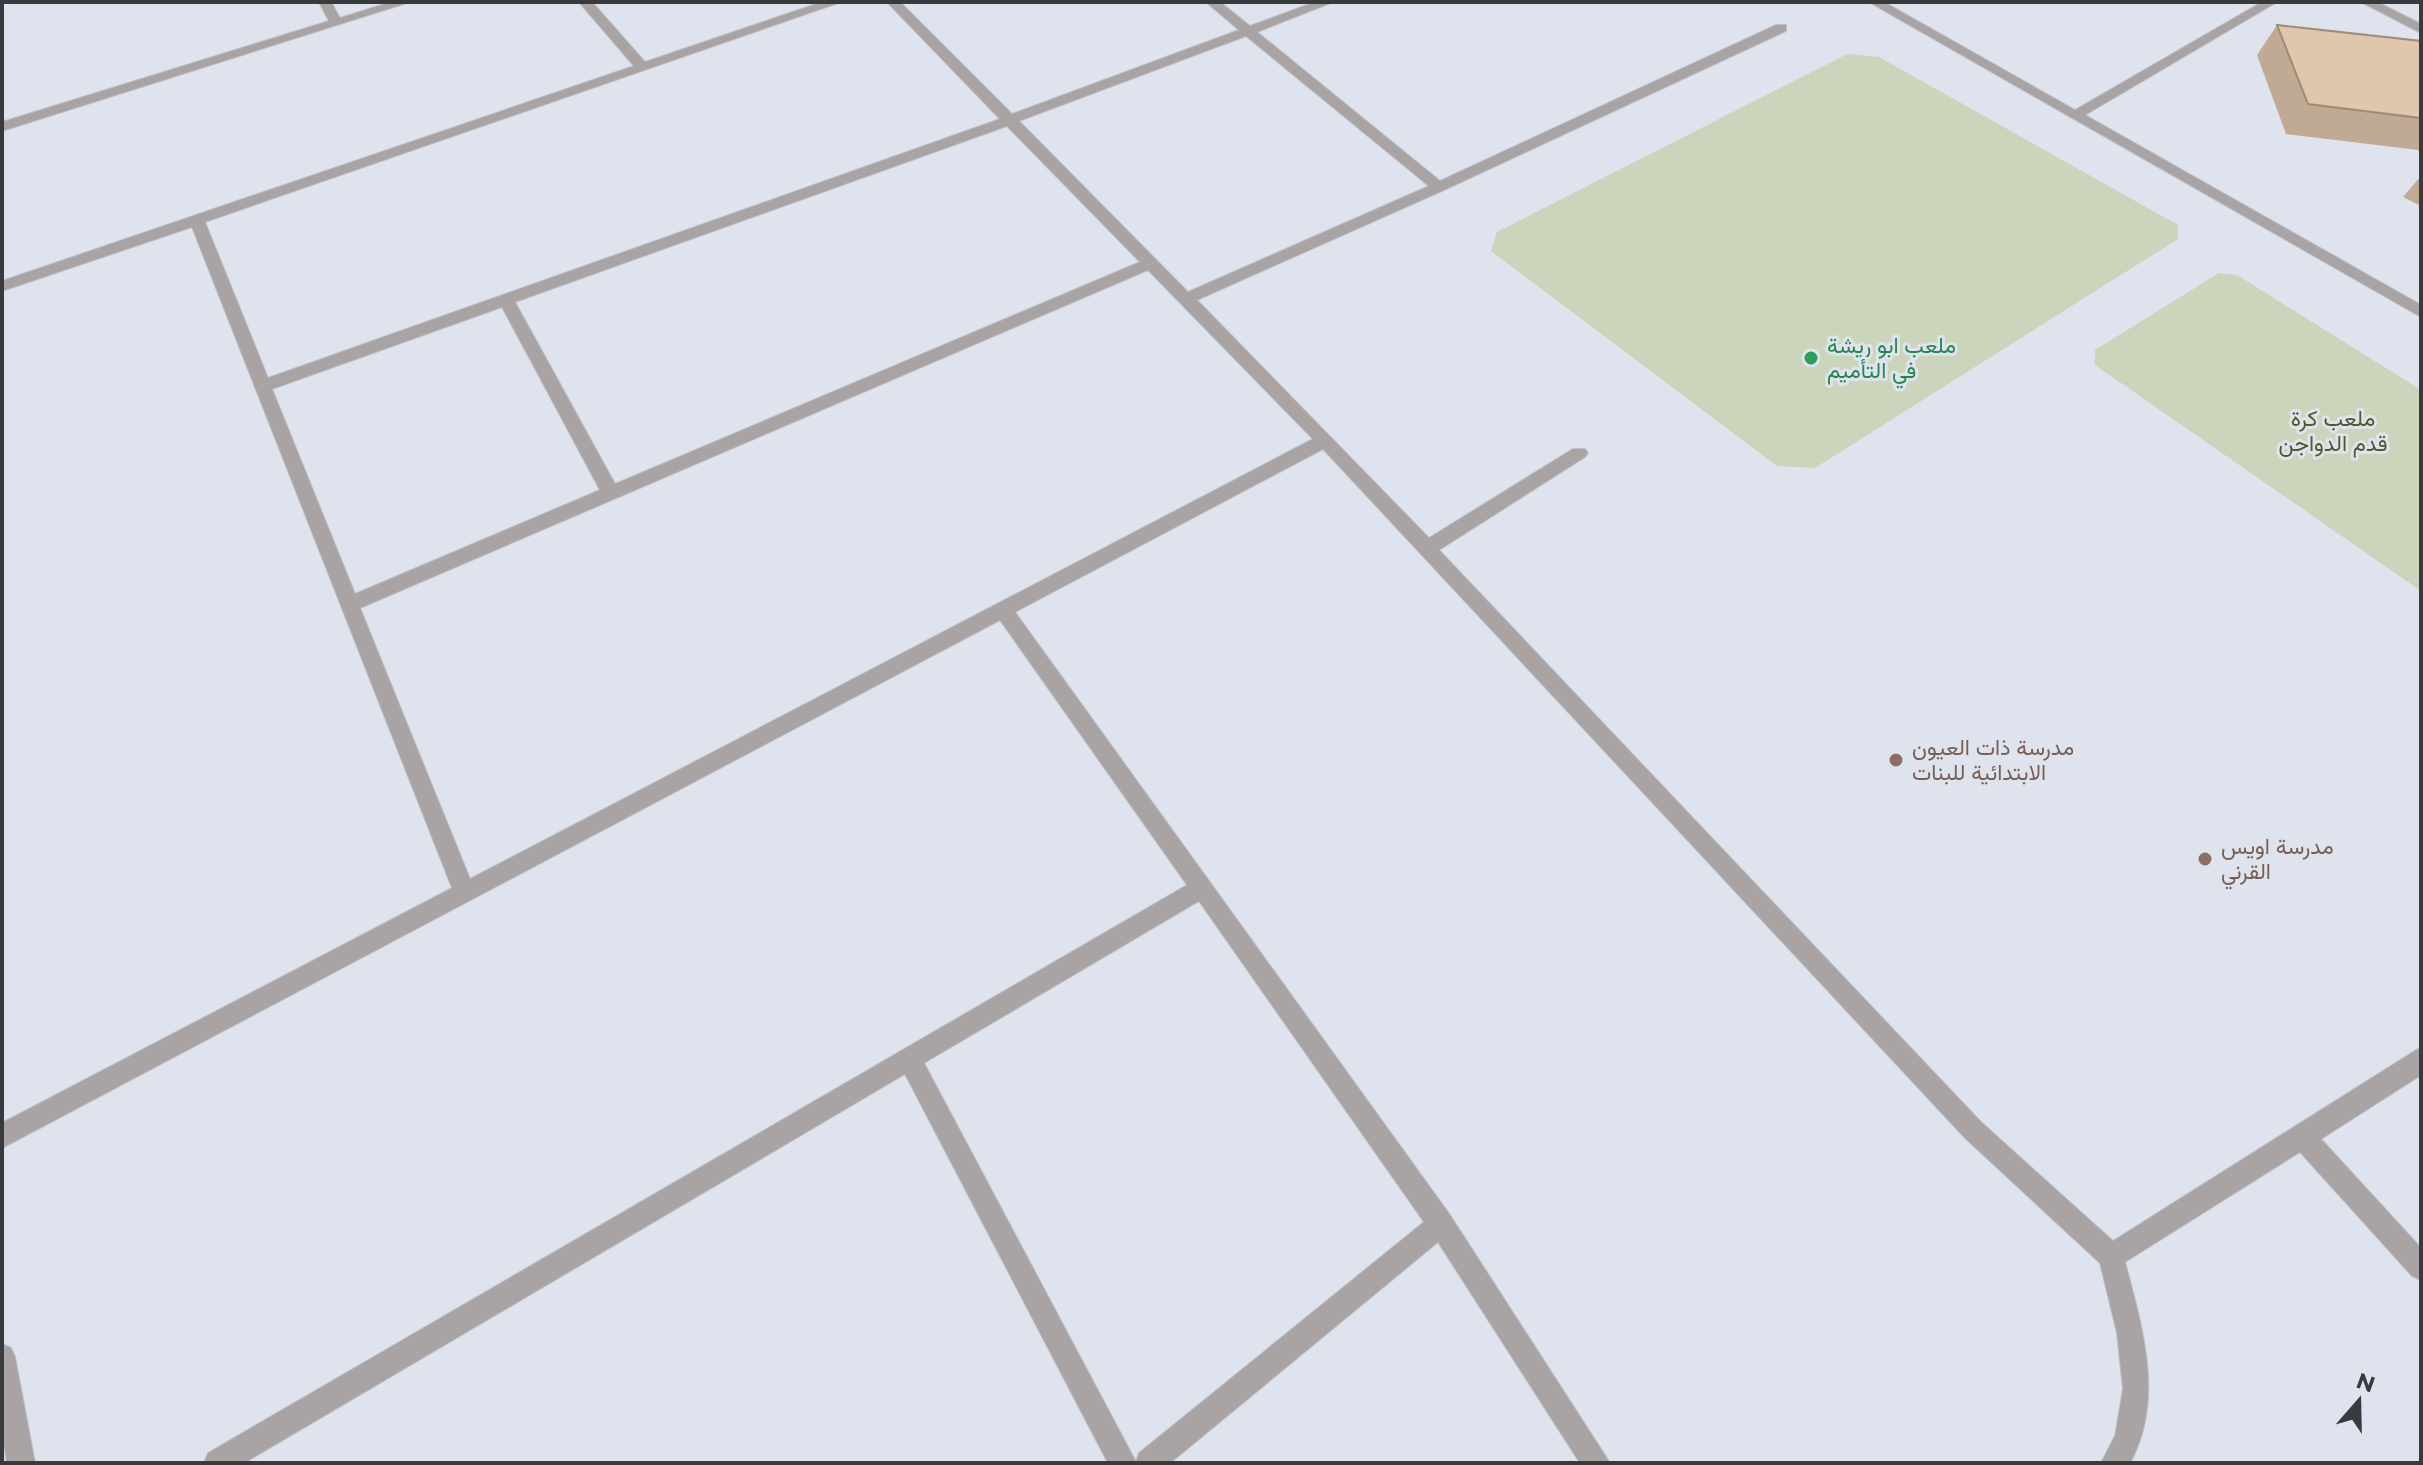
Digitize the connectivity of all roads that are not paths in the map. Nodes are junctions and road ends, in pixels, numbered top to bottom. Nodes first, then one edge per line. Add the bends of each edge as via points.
1 (325, 2) edge
2 (404, 2) edge
3 (585, 2) edge
4 (835, 2) edge
5 (896, 2) edge
6 (1212, 2) edge
7 (1327, 2) edge
8 (1875, 2) edge
9 (2271, 2) edge
10 (2367, 2) edge
11 (337, 23) junction
12 (1781, 28) dead end
13 (2421, 29) edge
14 (1248, 31) junction
15 (642, 67) junction
16 (2076, 115) junction
17 (1009, 120) junction
18 (2, 127) edge
19 (1439, 187) junction
20 (196, 219) junction
21 (1151, 263) junction
22 (2, 286) edge
23 (1186, 299) junction
24 (506, 300) junction
25 (2421, 312) edge
26 (263, 386) junction
27 (1325, 440) junction
28 (1579, 453) dead end
29 (610, 492) junction
30 (1426, 549) junction
31 (350, 604) junction
32 (1003, 609) junction
33 (1202, 888) junction
34 (464, 891) junction
35 (910, 1059) junction
36 (2417, 1067) edge
37 (2, 1136) edge
38 (2303, 1137) junction
39 (1441, 1224) junction
40 (2111, 1256) junction
41 (2421, 1267) edge
42 (2, 1357) edge
43 (21, 1463) edge
44 (218, 1463) edge
45 (1123, 1463) edge
46 (1149, 1463) edge
47 (1596, 1463) edge
48 (2115, 1463) edge

1 - 11 street
2 - 11 street
3 - 15 street
4 - 15 street
5 - 17 street
6 - 14 street
7 - 14 street
8 - 16 street
9 - 16 street
10 - 13 street
11 - 18 street
12 - 19 street
14 - 17 street
14 - 19 street
15 - 20 street
16 - 25 street
17 - 21 street
17 - 24 street
19 - 23 street
20 - 22 street
20 - 26 street
21 - 23 street
21 - 29 street
23 - 27 street
24 - 26 street
24 - 29 street
26 - 31 street
27 - 30 street
27 - 32 street
28 - 30 street
29 - 31 street
30 - 40 street via 1973,1130
31 - 34 street
32 - 33 street
32 - 34 street
33 - 35 street
33 - 39 street
34 - 37 street
35 - 44 street
35 - 45 street
36 - 38 street
38 - 40 street
38 - 41 street
39 - 46 street
39 - 47 street
40 - 48 street via 2135,1354 2134,1409 2126,1449
42 - 43 street

